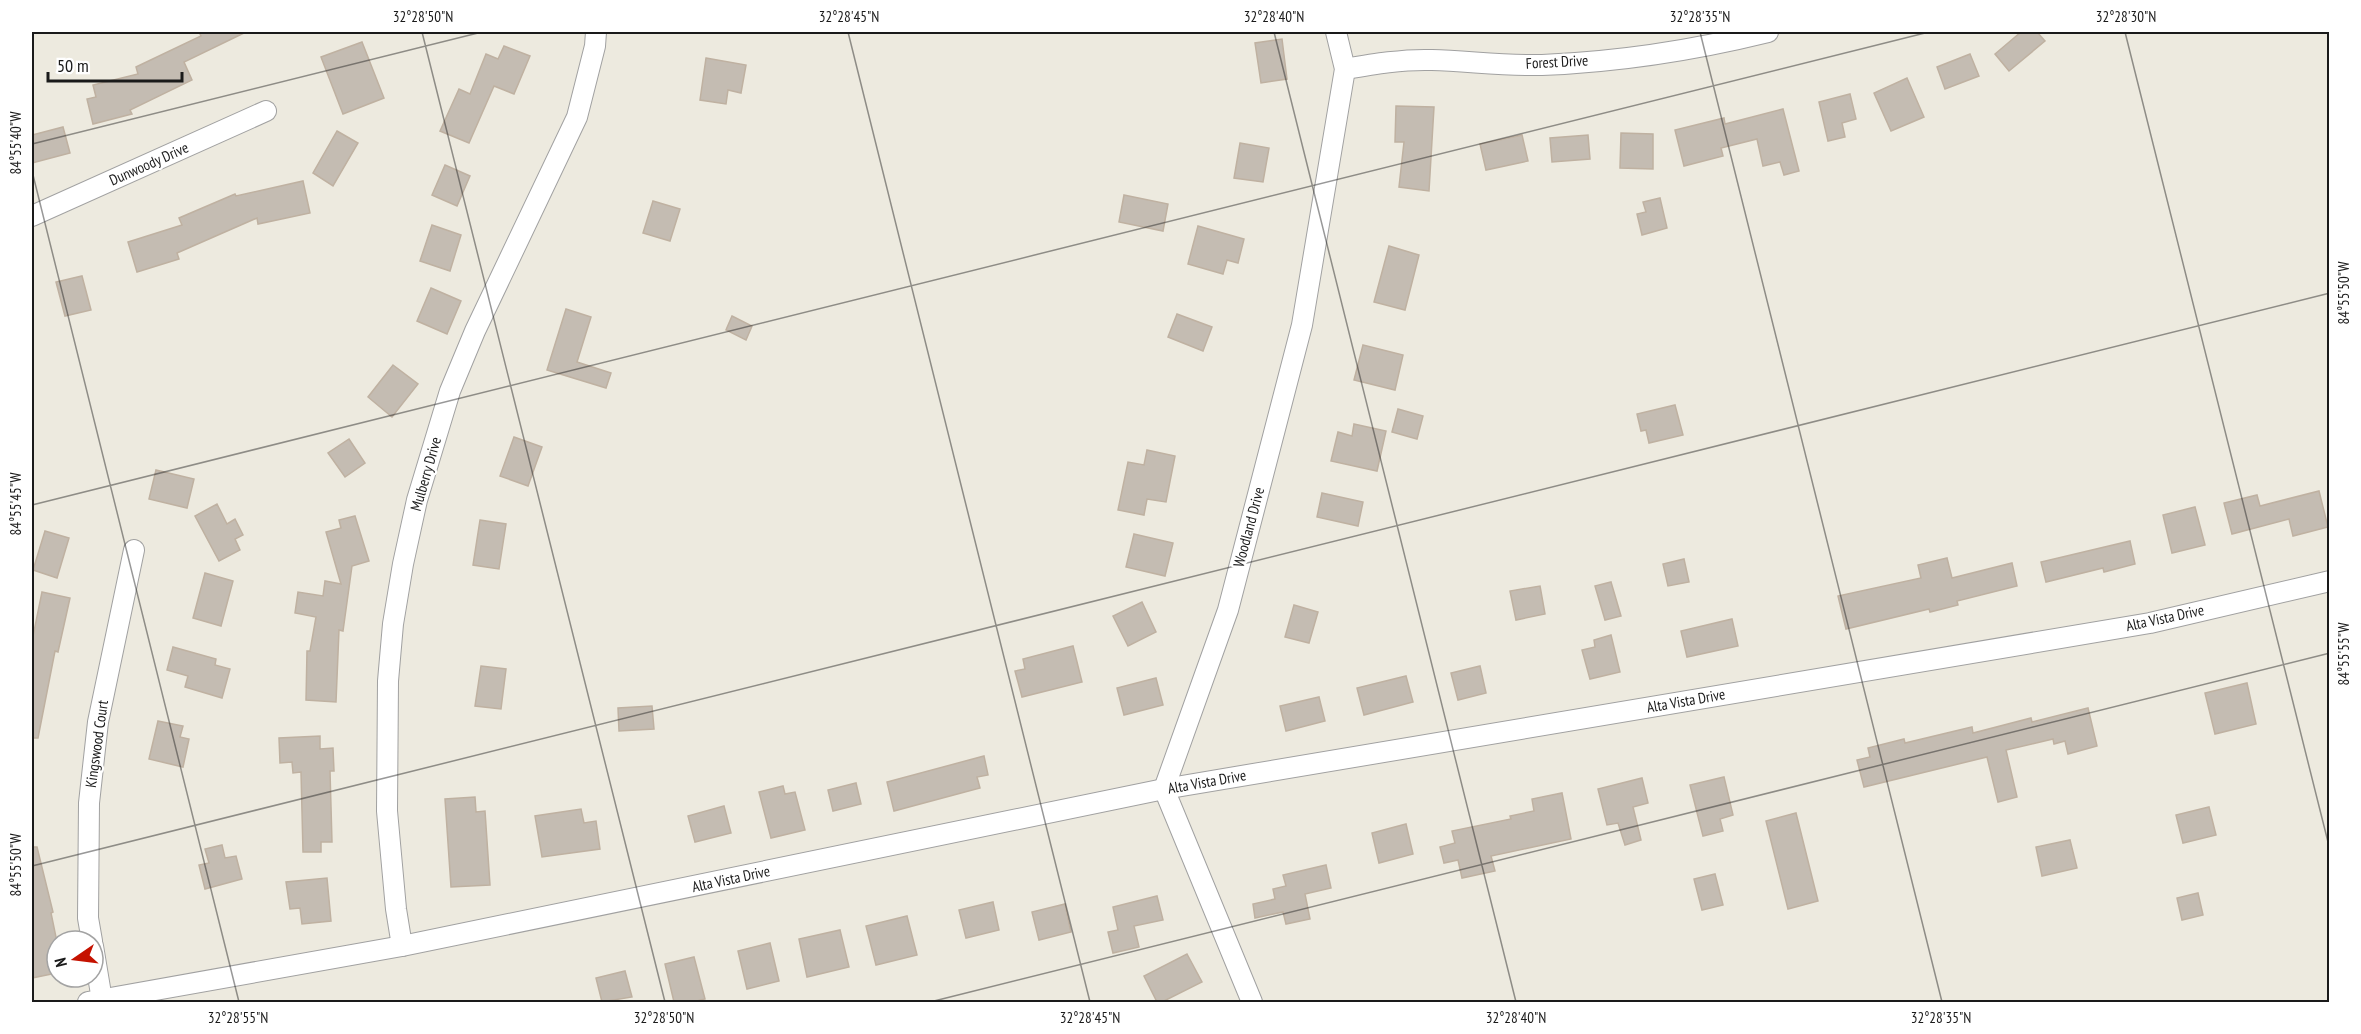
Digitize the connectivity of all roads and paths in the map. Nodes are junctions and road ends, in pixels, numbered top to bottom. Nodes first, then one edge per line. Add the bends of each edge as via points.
1 (596, 32) edge
2 (1336, 32) edge
3 (1768, 32) edge
4 (1345, 69) junction
5 (266, 111) dead end
6 (32, 216) edge
7 (134, 550) dead end
8 (2330, 581) edge
9 (1164, 789) junction
10 (90, 929) edge
11 (402, 946) junction
12 (95, 1001) edge
13 (1252, 1002) edge

1 - 11 street, Mulberry Drive via 596,46 577,117 450,391 417,500 403,564 388,681 387,811
2 - 4 street, Woodland Drive
3 - 4 street, Forest Drive via 1631,57 1542,64 1396,61
4 - 9 street, Woodland Drive via 1299,337 1227,610
5 - 6 street, Dunwoody Drive
7 - 10 street, Kingswood Court via 98,722 89,803
8 - 9 street, Alta Vista Drive via 2150,623
9 - 11 street, Alta Vista Drive
9 - 13 street
11 - 12 street, Alta Vista Drive

